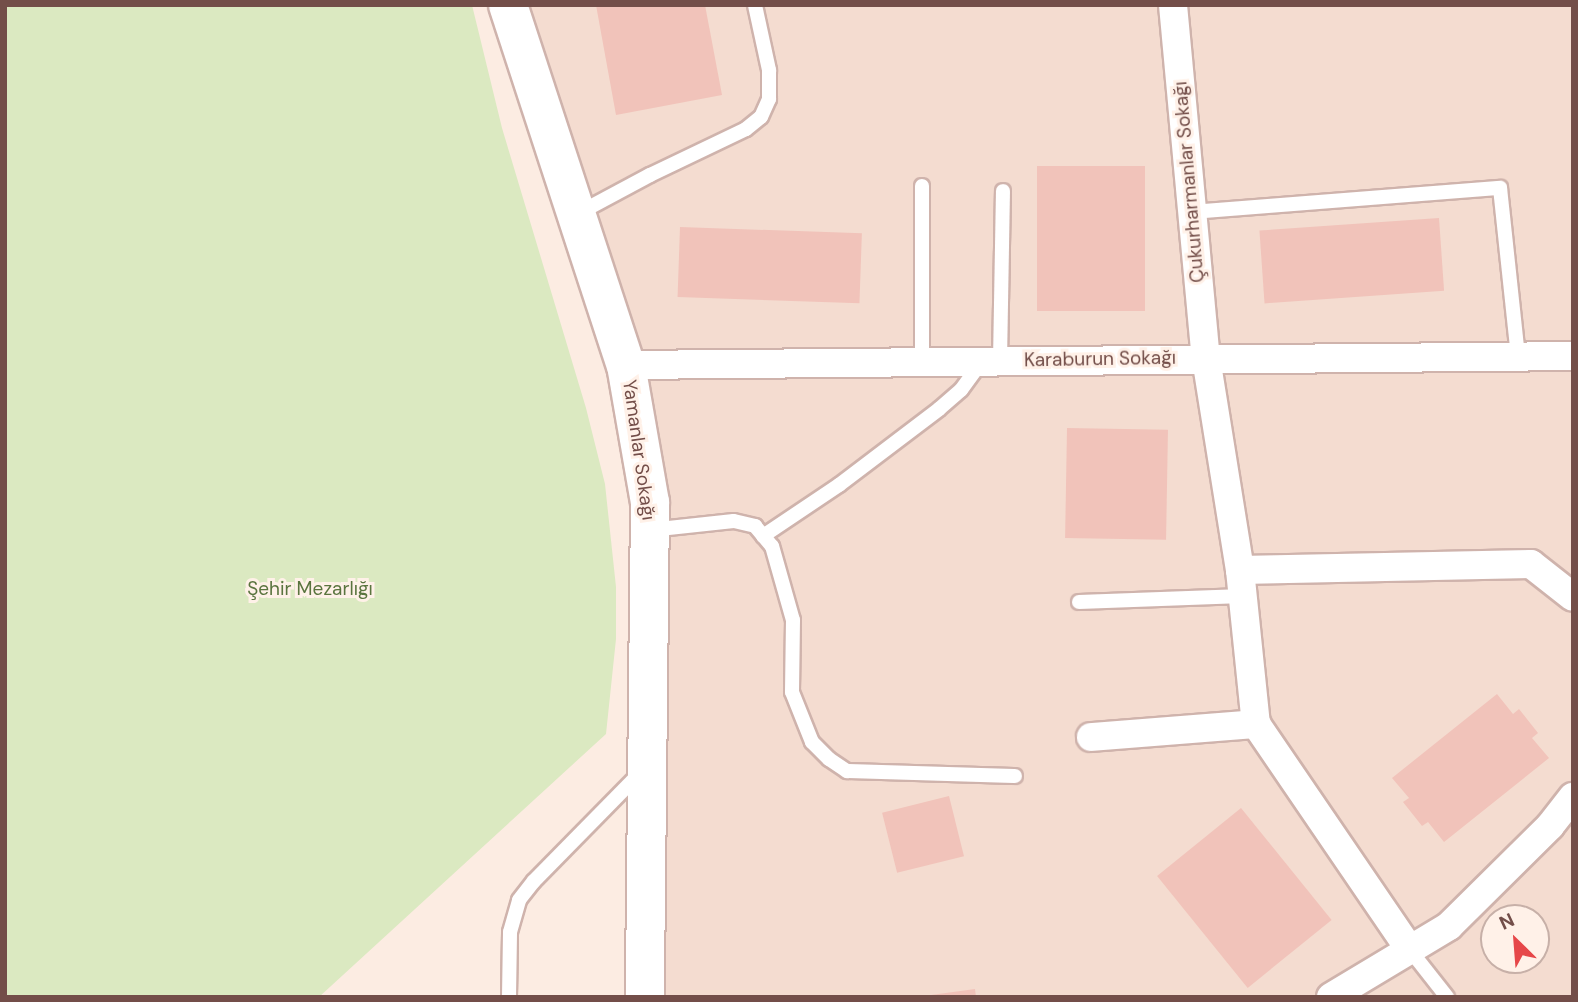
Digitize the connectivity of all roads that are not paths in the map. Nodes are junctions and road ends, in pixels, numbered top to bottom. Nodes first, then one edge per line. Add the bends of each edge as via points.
1 (508, 5) edge
2 (755, 5) edge
3 (1172, 5) edge
4 (922, 186) dead end
5 (1003, 191) dead end
6 (1192, 212) junction
7 (577, 214) junction
8 (1518, 356) junction
9 (1573, 356) edge
10 (1206, 358) junction
11 (991, 360) junction
12 (922, 361) junction
13 (626, 365) junction
14 (650, 530) junction
15 (763, 536) junction
16 (1241, 583) junction
17 (1573, 597) edge
18 (1079, 603) dead end
19 (1256, 724) junction
20 (1091, 737) dead end
21 (648, 764) junction
22 (1015, 776) dead end
23 (1573, 797) edge
24 (1410, 950) junction
25 (509, 997) edge
26 (645, 997) edge
27 (1331, 997) edge
28 (1447, 997) edge

1 - 7 street, Yamanlar Sokağı
2 - 7 lane via 769,70 769,99 761,117 746,129
3 - 6 street, Çukurharmanlar Sokağı
4 - 12 lane
5 - 11 lane
6 - 8 lane via 1500,188
6 - 10 street, Çukurharmanlar Sokağı
7 - 13 street, Yamanlar Sokağı
8 - 9 street, Karaburun Sokağı
8 - 10 street, Karaburun Sokağı
10 - 11 street, Karaburun Sokağı
10 - 16 street, Çukurharmanlar Sokağı
11 - 12 street, Karaburun Sokağı
11 - 15 lane via 939,409
12 - 13 street, Karaburun Sokağı
13 - 14 street, Yamanlar Sokağı via 650,502
14 - 15 lane via 734,521 755,526
14 - 21 street, Yamanlar Sokağı
15 - 22 lane via 772,545 793,620 792,692 812,742 829,759 847,771
16 - 17 street via 1531,564
16 - 18 lane
16 - 19 street, Çukurharmanlar Sokağı
19 - 20 street
19 - 24 street
21 - 25 lane via 519,900 509,932
21 - 26 street, Yamanlar Sokağı
23 - 24 street via 1450,926
24 - 27 street
24 - 28 lane

